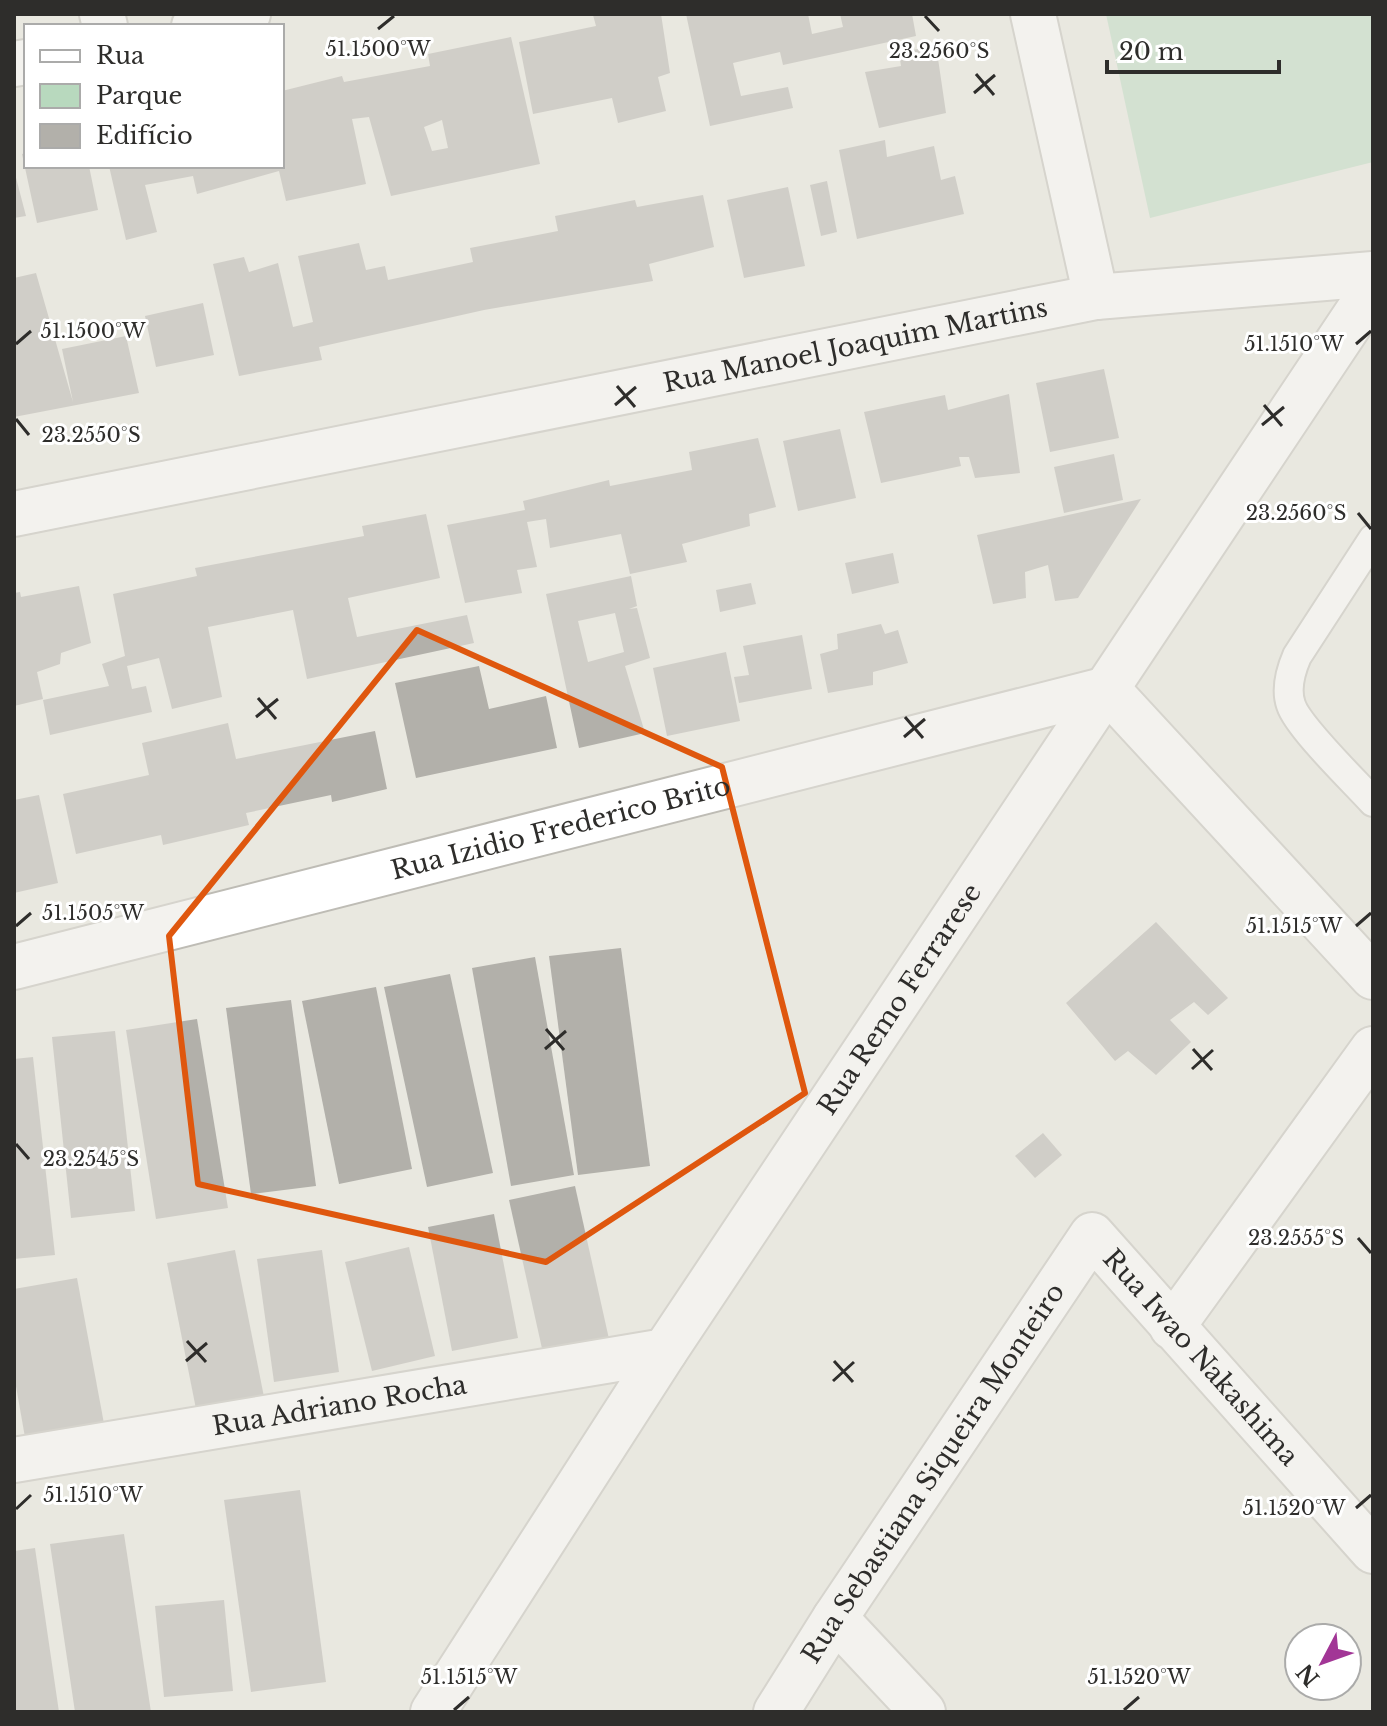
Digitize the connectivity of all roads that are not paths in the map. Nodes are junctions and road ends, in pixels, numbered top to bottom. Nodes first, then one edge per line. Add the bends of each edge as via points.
1 (248, 14) edge
2 (1033, 14) edge
3 (203, 24) edge
4 (1373, 274) edge
5 (1373, 289) edge
6 (1096, 297) junction
7 (14, 514) edge
8 (1373, 539) edge
9 (1107, 689) junction
10 (1373, 802) edge
11 (14, 967) edge
12 (1373, 977) edge
13 (1373, 1049) edge
14 (1092, 1235) joint
15 (1172, 1327) junction
16 (665, 1351) junction
17 (14, 1460) edge
18 (1373, 1551) edge
19 (835, 1618) junction
20 (433, 1712) edge
21 (776, 1712) edge
22 (923, 1712) edge

1 - 3 street
2 - 6 street
4 - 6 street, Rua Manoel Joaquim Martins
5 - 9 street, Rua Remo Ferrarese
6 - 7 street, Rua Manoel Joaquim Martins
8 - 10 lane via 1297,656 1289,697 1299,718
9 - 11 street, Rua Izidio Frederico Brito
9 - 12 street
9 - 16 street, Rua Remo Ferrarese
13 - 15 street
14 - 15 street, Rua Iwao Nakashima
14 - 19 street, Rua Sebastiana Siqueira Monteiro
15 - 18 street, Rua Iwao Nakashima
16 - 17 street, Rua Adriano Rocha
16 - 20 street, Rua Remo Ferrarese
19 - 21 street, Rua Sebastiana Siqueira Monteiro
19 - 22 street

